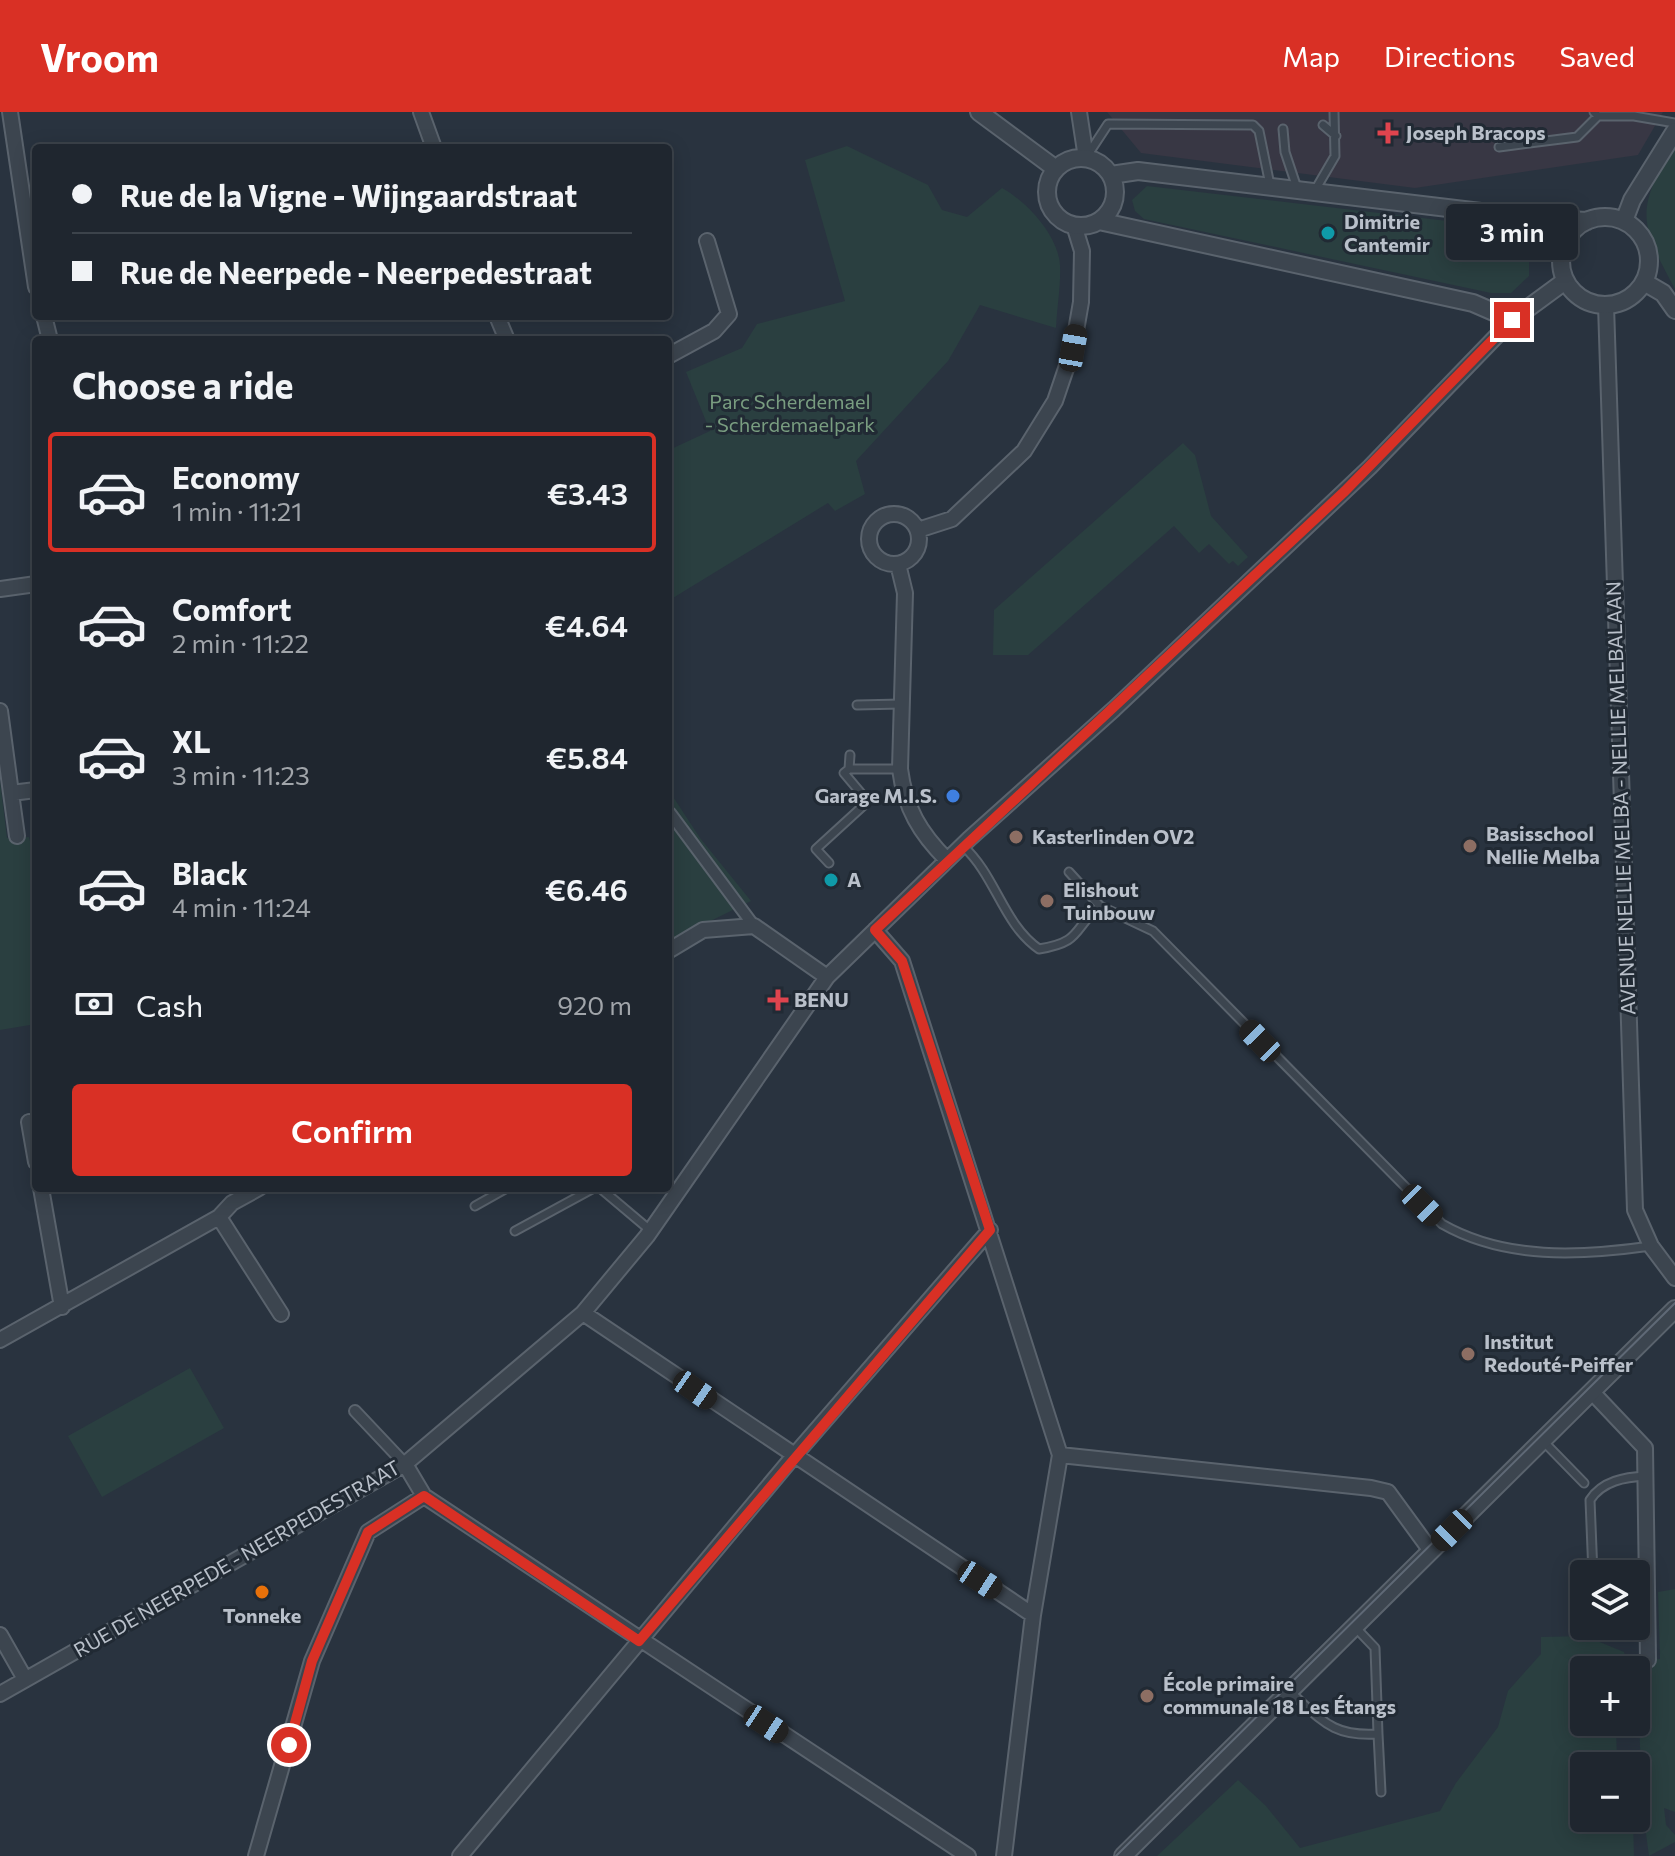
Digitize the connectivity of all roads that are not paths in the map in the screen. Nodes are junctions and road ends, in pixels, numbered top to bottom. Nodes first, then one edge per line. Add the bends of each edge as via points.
1 (10, 112) edge
2 (421, 112) edge
3 (979, 112) edge
4 (1079, 112) edge
5 (1334, 112) edge
6 (1596, 114) edge
7 (1623, 114) edge
8 (1675, 123) edge
9 (1323, 125) dead end
10 (1283, 129) dead end
11 (1336, 136) junction
12 (1673, 138) edge
13 (433, 144) edge
14 (1499, 147) dead end
15 (1086, 158) junction
16 (1056, 169) junction
17 (1111, 175) junction
18 (1271, 187) junction
19 (1306, 191) junction
20 (1099, 221) junction
21 (1587, 221) junction
22 (1624, 221) junction
23 (1074, 225) junction
24 (707, 241) dead end
25 (32, 260) edge
26 (1565, 281) junction
27 (1644, 282) junction
28 (1606, 305) junction
29 (1675, 310) edge
30 (1512, 320) junction
31 (672, 354) edge
32 (918, 530) junction
33 (898, 564) junction
34 (32, 585) edge
35 (0, 589) edge
36 (901, 704) junction
37 (857, 705) dead end
38 (0, 711) edge
39 (850, 755) dead end
40 (849, 769) junction
41 (900, 769) junction
42 (32, 790) edge
43 (11, 793) junction
44 (672, 816) edge
45 (17, 836) dead end
46 (962, 846) junction
47 (947, 860) junction
48 (829, 863) dead end
49 (1069, 872) dead end
50 (1100, 906) junction
51 (754, 926) junction
52 (875, 930) junction
53 (672, 949) edge
54 (827, 977) junction
55 (29, 1122) dead end
56 (32, 1139) edge
57 (42, 1192) edge
58 (230, 1192) edge
59 (252, 1192) edge
60 (500, 1192) edge
61 (589, 1192) edge
62 (602, 1192) edge
63 (232, 1203) junction
64 (475, 1206) dead end
65 (219, 1217) junction
66 (990, 1230) junction
67 (515, 1231) dead end
68 (651, 1231) junction
69 (1651, 1246) junction
70 (1675, 1278) edge
71 (62, 1307) junction
72 (1675, 1309) edge
73 (583, 1313) junction
74 (281, 1314) dead end
75 (0, 1340) edge
76 (1592, 1392) junction
77 (355, 1411) dead end
78 (1543, 1440) junction
79 (1060, 1455) junction
80 (793, 1457) junction
81 (405, 1464) junction
82 (1646, 1476) junction
83 (1584, 1483) dead end
84 (424, 1496) junction
85 (1431, 1551) junction
86 (1592, 1560) edge
87 (1647, 1560) edge
88 (1033, 1615) junction
89 (1354, 1627) junction
90 (0, 1635) edge
91 (639, 1641) junction
92 (25, 1679) junction
93 (1289, 1691) junction
94 (0, 1694) edge
95 (1378, 1734) junction
96 (1381, 1792) dead end
97 (256, 1856) edge
98 (460, 1856) edge
99 (968, 1856) edge
100 (1004, 1856) edge
101 (1123, 1856) edge

1 - 25 street
2 - 13 street
3 - 16 street
4 - 15 street
5 - 11 lane
6 - 7 lane
6 - 14 lane via 1577,137
7 - 8 lane
9 - 11 lane
10 - 19 lane via 1285,152
11 - 19 lane via 1335,156
12 - 22 street
15 - 16 street
15 - 17 street
15 - 18 lane via 1108,124 1253,125 1259,131
16 - 23 street via 1048,200 1058,217
17 - 18 street via 1138,171
17 - 20 street via 1115,198
18 - 19 street
19 - 21 street
20 - 23 street
20 - 30 street via 1473,303
21 - 22 street
21 - 26 street via 1563,246 1560,264
22 - 27 street via 1644,241
23 - 32 street via 1082,251 1081,302 1055,401 1024,451 952,519
24 - 31 street via 729,314 714,331
26 - 28 street via 1582,299
26 - 30 street, RUE DE NEERPEDE - NEERPEDESTRAAT
27 - 28 street via 1621,302
27 - 29 street via 1663,293
28 - 69 street, AVENUE NELLIE MELBA - NELLIE MELBALAAN via 1635,1210
30 - 46 street, RUE DE NEERPEDE - NEERPEDESTRAAT via 1345,491
32 - 33 street via 916,551
32 - 33 street via 898,514 884,515 874,524 869,537 873,552
33 - 36 street via 905,593
34 - 35 street
36 - 37 lane
36 - 41 street
38 - 43 street
39 - 40 lane
40 - 41 lane
40 - 48 lane via 844,773 865,798 863,806 816,849
41 - 47 street via 913,821
42 - 43 street
43 - 45 street
44 - 51 street
46 - 47 street, RUE DE NEERPEDE - NEERPEDESTRAAT
46 - 50 lane via 984,868 1020,936 1039,949 1078,936 1085,918
47 - 52 street, RUE DE NEERPEDE - NEERPEDESTRAAT
49 - 50 lane
50 - 69 lane via 1153,931 1442,1224 1485,1245 1528,1252
51 - 53 street via 703,930
51 - 54 street
52 - 54 street, RUE DE NEERPEDE - NEERPEDESTRAAT
52 - 66 street via 902,961
54 - 68 street, RUE DE NEERPEDE - NEERPEDESTRAAT
55 - 56 street
57 - 71 street
58 - 63 street
59 - 63 street
60 - 64 lane
61 - 67 lane
62 - 68 lane
63 - 65 street
65 - 71 street
65 - 74 street
66 - 79 street
66 - 80 street
68 - 73 street, RUE DE NEERPEDE - NEERPEDESTRAAT
69 - 70 street, AVENUE NELLIE MELBA - NELLIE MELBALAAN
71 - 75 street
72 - 76 street
73 - 80 street
73 - 81 street, RUE DE NEERPEDE - NEERPEDESTRAAT
76 - 78 street
76 - 82 street via 1645,1448
77 - 81 street
78 - 83 lane
78 - 85 street
79 - 85 street via 1388,1492
79 - 88 street
80 - 88 street
80 - 91 street
81 - 84 street
81 - 92 street, RUE DE NEERPEDE - NEERPEDESTRAAT
82 - 86 lane via 1625,1477 1596,1490 1590,1500
82 - 87 street
84 - 91 street
84 - 97 street via 368,1532 312,1661
85 - 89 street
88 - 100 street
89 - 93 street
89 - 95 lane via 1375,1648
90 - 92 street
91 - 98 street
91 - 99 street
92 - 94 street, RUE DE NEERPEDE - NEERPEDESTRAAT
93 - 95 lane via 1326,1724 1350,1736
93 - 101 street
95 - 96 lane

